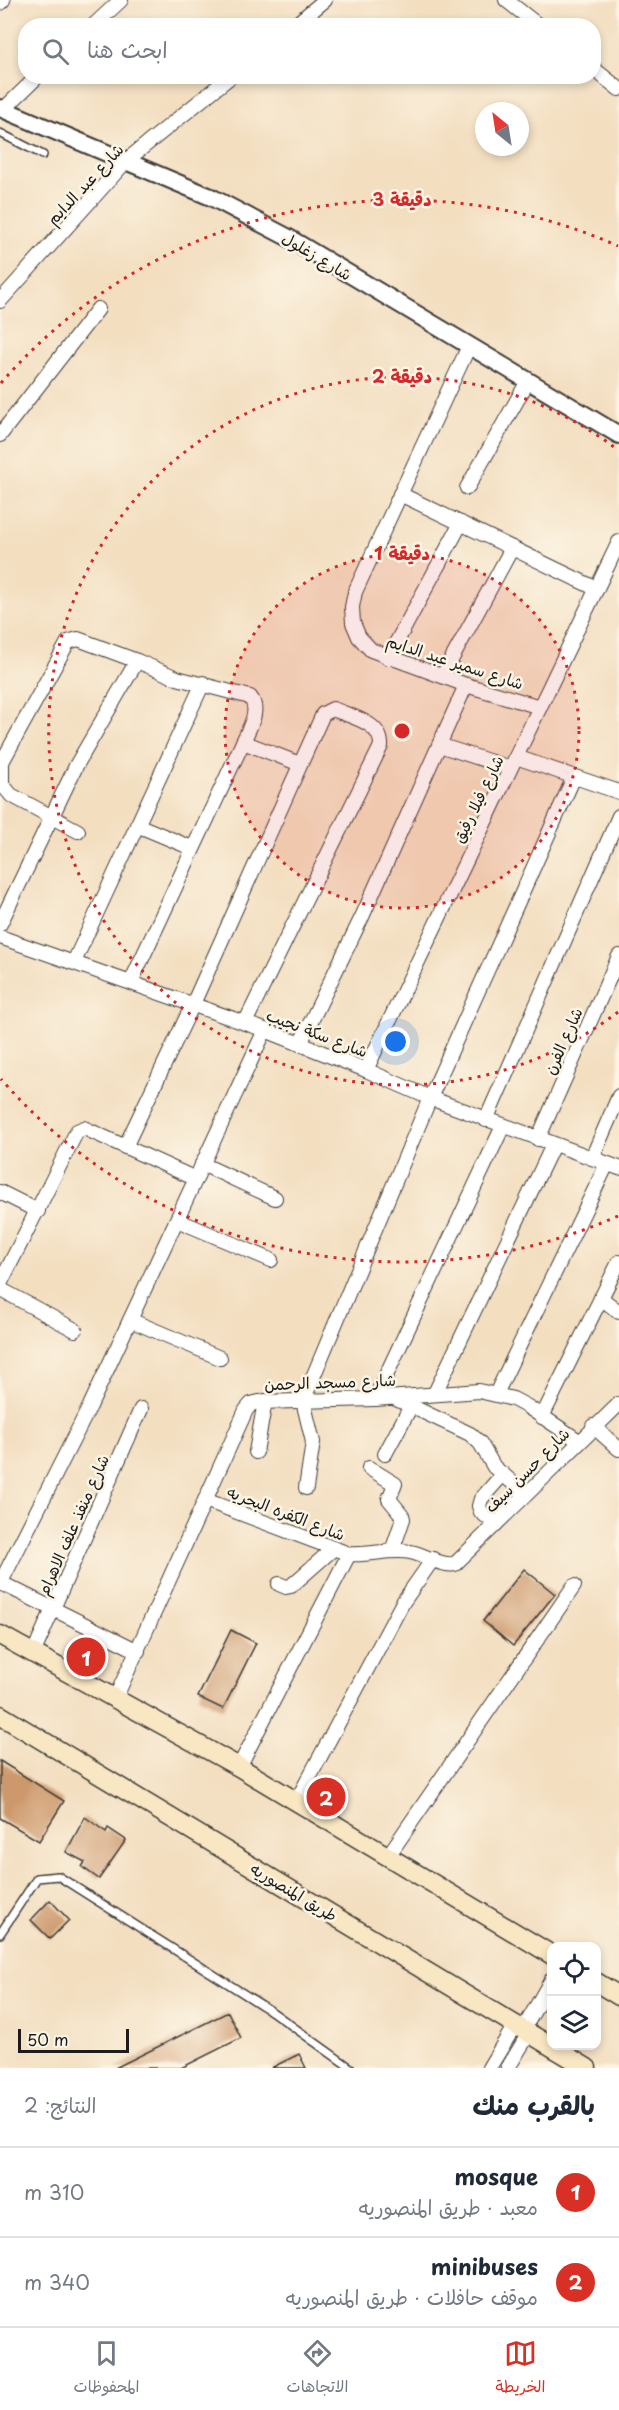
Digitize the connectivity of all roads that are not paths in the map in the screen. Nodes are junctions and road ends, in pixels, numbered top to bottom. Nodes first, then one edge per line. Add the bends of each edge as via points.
1 (121, 0) edge
2 (325, 0) edge
3 (506, 0) edge
4 (102, 18) edge
5 (304, 18) edge
6 (529, 18) edge
7 (601, 75) edge
8 (29, 84) edge
9 (221, 84) edge
10 (619, 89) edge
11 (1, 110) edge
12 (0, 134) edge
13 (43, 155) dead end
14 (127, 160) junction
15 (0, 302) edge
16 (98, 309) dead end
17 (469, 346) junction
18 (528, 381) junction
19 (0, 435) edge
20 (619, 435) edge
21 (467, 488) dead end
22 (400, 494) junction
23 (460, 523) junction
24 (619, 543) edge
25 (512, 548) junction
26 (597, 589) junction
27 (388, 658) junction
28 (137, 661) junction
29 (443, 675) junction
30 (203, 683) junction
31 (466, 685) junction
32 (540, 707) junction
33 (243, 742) junction
34 (439, 745) junction
35 (513, 763) junction
36 (300, 764) junction
37 (574, 777) junction
38 (1, 785) edge
39 (619, 792) edge
40 (619, 816) edge
41 (50, 817) junction
42 (137, 825) junction
43 (78, 831) dead end
44 (192, 848) junction
45 (0, 924) edge
46 (0, 937) edge
47 (619, 956) edge
48 (74, 962) junction
49 (130, 982) junction
50 (193, 1004) junction
51 (245, 1023) junction
52 (266, 1030) junction
53 (300, 1044) junction
54 (366, 1070) junction
55 (619, 1096) edge
56 (430, 1098) junction
57 (486, 1120) junction
58 (503, 1126) junction
59 (538, 1139) junction
60 (554, 1144) junction
61 (125, 1147) junction
62 (592, 1158) junction
63 (202, 1164) junction
64 (613, 1166) edge
65 (196, 1179) junction
66 (0, 1192) edge
67 (275, 1198) dead end
68 (38, 1211) junction
69 (177, 1220) junction
70 (272, 1260) dead end
71 (619, 1262) edge
72 (0, 1284) edge
73 (0, 1289) edge
74 (601, 1298) junction
75 (619, 1312) edge
76 (130, 1320) junction
77 (75, 1330) dead end
78 (220, 1358) dead end
79 (435, 1393) junction
80 (496, 1394) junction
81 (392, 1397) junction
82 (375, 1399) junction
83 (265, 1401) junction
84 (303, 1401) junction
85 (619, 1404) edge
86 (411, 1406) junction
87 (141, 1409) dead end
88 (542, 1417) junction
89 (593, 1426) junction
90 (579, 1441) junction
91 (619, 1449) edge
92 (256, 1452) dead end
93 (386, 1454) dead end
94 (369, 1468) dead end
95 (502, 1474) junction
96 (306, 1488) dead end
97 (526, 1494) junction
98 (205, 1500) junction
99 (496, 1524) junction
100 (333, 1549) junction
101 (392, 1551) junction
102 (349, 1554) junction
103 (433, 1559) junction
104 (459, 1562) joint
105 (0, 1583) edge
106 (279, 1584) dead end
107 (574, 1586) dead end
108 (53, 1610) junction
109 (0, 1635) edge
110 (138, 1651) junction
111 (33, 1654) junction
112 (115, 1699) junction
113 (0, 1715) edge
114 (239, 1767) junction
115 (296, 1802) junction
116 (388, 1856) junction
117 (0, 1934) edge
118 (547, 1951) edge
119 (601, 1985) edge
120 (547, 1988) edge
121 (619, 1996) edge
122 (522, 2029) junction
123 (351, 2068) edge
124 (489, 2068) edge
125 (508, 2068) edge
126 (587, 2068) edge

1 - 4 street
2 - 5 street
3 - 6 street
7 - 10 street
8 - 11 street
9 - 14 street, شارع عبد الدايم
11 - 14 street, شارع زغلول
12 - 13 lane
14 - 15 street, شارع عبد الدايم
14 - 17 street, شارع زغلول via 211,197 289,238
16 - 19 street
17 - 18 street, شارع زغلول
17 - 22 street, شارع سمير عبد الدايم
18 - 20 street, شارع زغلول
18 - 21 street
22 - 23 street
22 - 27 street, شارع سمير عبد الدايم via 355,592 352,607 359,637 371,650
23 - 25 street
23 - 27 street
24 - 26 street, شارع فيلا رفيق
25 - 26 street
25 - 29 street
26 - 32 street, شارع فيلا رفيق
27 - 29 street, شارع سمير عبد الدايم
28 - 30 street via 177,678
28 - 38 street via 78,639 68,642 2,762
28 - 41 street
29 - 31 street, شارع سمير عبد الدايم
30 - 33 street via 252,699 255,711
30 - 42 street
31 - 32 street, شارع سمير عبد الدايم
31 - 34 street
32 - 35 street, شارع فيلا رفيق
33 - 36 street
33 - 44 street
34 - 35 street
34 - 53 street
35 - 37 street
35 - 54 street, شارع فيلا رفيق
36 - 50 street
36 - 51 street via 328,710 373,726 382,738
37 - 39 street
37 - 56 street
38 - 41 street
40 - 57 street
41 - 43 street
41 - 45 street
42 - 44 street
42 - 48 street
44 - 49 street
46 - 48 street, شارع سكة نجيب
47 - 59 street, شارع الفرن
48 - 49 street, شارع سكة نجيب
49 - 50 street, شارع سكة نجيب
50 - 51 street, شارع سكة نجيب
50 - 61 street
51 - 52 street, شارع سكة نجيب
52 - 53 street, شارع سكة نجيب
52 - 63 street
53 - 54 street, شارع سكة نجيب
54 - 56 street, شارع سكة نجيب
55 - 62 street
56 - 57 street, شارع سكة نجيب
56 - 84 street
57 - 58 street, شارع سكة نجيب
58 - 59 street, شارع سكة نجيب
58 - 82 street
59 - 60 street, شارع سكة نجيب
60 - 62 street, شارع سكة نجيب
60 - 79 street
61 - 65 street
61 - 68 street via 84,1128 77,1131
62 - 64 street, شارع سكة نجيب
63 - 65 street
63 - 67 street
64 - 80 street
65 - 69 street
66 - 68 street
68 - 72 street
69 - 70 street
69 - 76 street
71 - 74 street
73 - 77 street
74 - 75 street
74 - 88 street
76 - 78 street
76 - 105 street
79 - 80 street, شارع مسجد الرحمن
79 - 81 street, شارع مسجد الرحمن
80 - 88 street, شارع مسجد الرحمن via 513,1399
81 - 82 street, شارع مسجد الرحمن
81 - 86 street
82 - 84 street, شارع مسجد الرحمن
83 - 84 street, شارع مسجد الرحمن
83 - 92 street
83 - 98 street, شارع مسجد الرحمن via 255,1402 246,1410
84 - 96 street via 313,1442
85 - 89 street, شارع حسن سيف
86 - 93 street
86 - 95 street via 470,1434
87 - 108 street, شارع منفذ علف الاهرام
88 - 90 street, شارع مسجد الرحمن
89 - 90 street, شارع حسن سيف
89 - 91 street
90 - 97 street, شارع حسن سيف
94 - 101 street via 395,1484 390,1499 403,1519
95 - 97 street
95 - 99 street via 479,1506
97 - 99 street, شارع حسن سيف
98 - 100 street, شارع الكفره البحريه
98 - 110 street, شارع مسجد الرحمن
99 - 104 street, شارع حسن سيف
100 - 102 street, شارع الكفره البحريه
100 - 106 street via 291,1586
101 - 102 street, شارع الكفره البحريه
101 - 103 street, شارع الكفره البحريه via 409,1551
102 - 114 street
103 - 104 street, شارع الكفره البحريه via 450,1565
103 - 115 street via 403,1602
105 - 108 street
107 - 116 street
108 - 110 street
108 - 111 street, شارع منفذ علف الاهرام
109 - 111 main road
110 - 112 street, شارع مسجد الرحمن
111 - 112 main road
112 - 114 main road
113 - 122 main road, طريق المنصوريه
114 - 115 main road
115 - 116 main road
116 - 118 main road
117 - 123 lane via 37,1878 58,1876 271,2011
119 - 121 main road
120 - 122 street
122 - 124 street
122 - 125 street
122 - 126 main road, طريق المنصوريه

